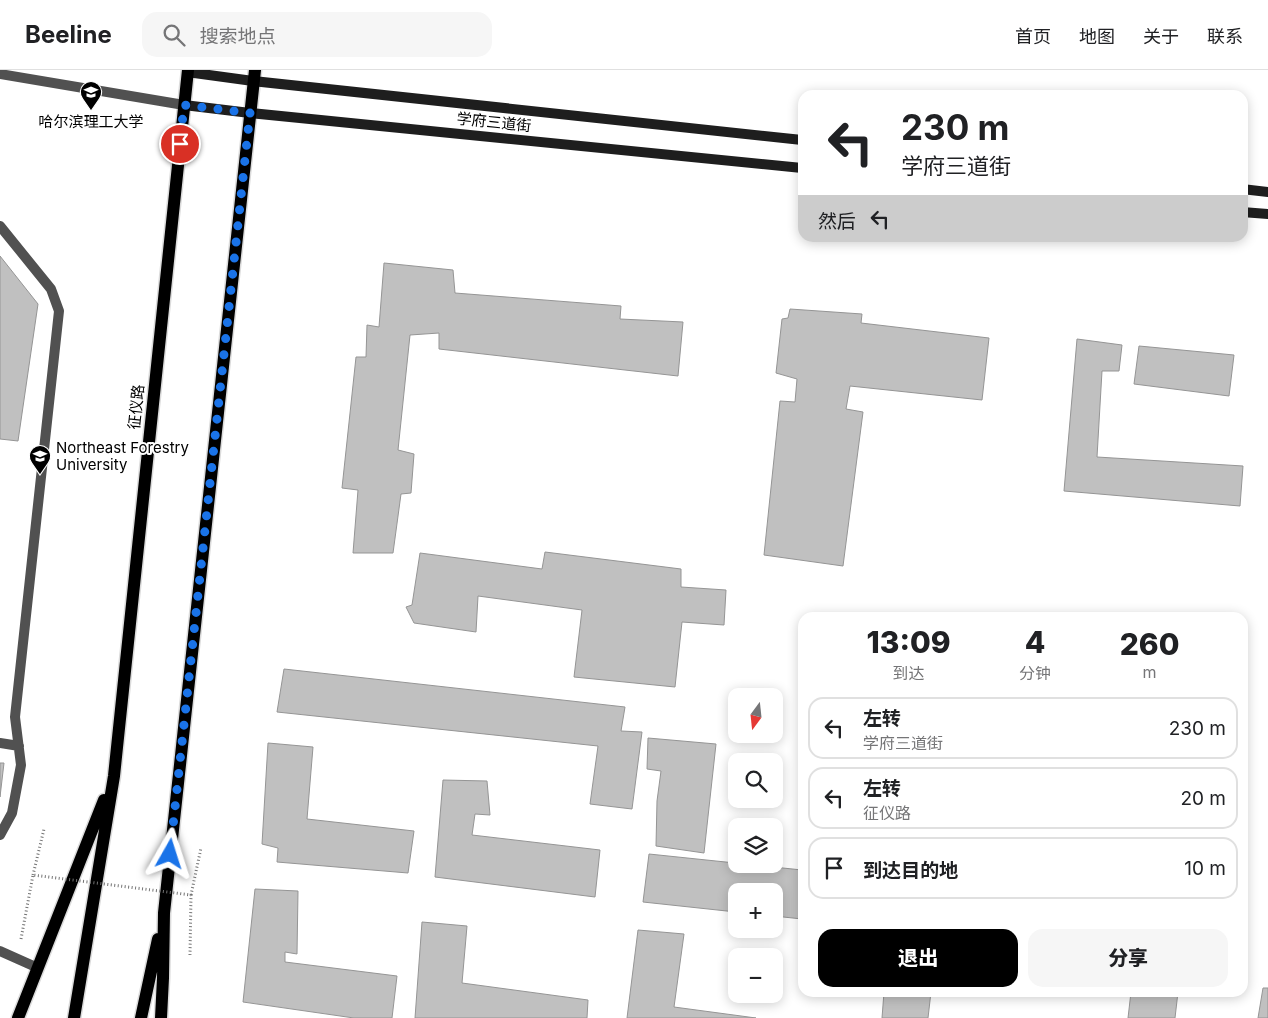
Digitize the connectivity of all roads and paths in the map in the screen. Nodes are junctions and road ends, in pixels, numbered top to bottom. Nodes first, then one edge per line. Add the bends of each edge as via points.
1 (187, 71) edge
2 (0, 74) edge
3 (254, 75) edge
4 (184, 105) junction
5 (250, 113) junction
6 (798, 140) edge
7 (798, 168) edge
8 (1248, 190) edge
9 (1268, 192) edge
10 (1248, 212) edge
11 (1268, 214) edge
12 (0, 226) edge
13 (0, 743) edge
14 (19, 746) junction
15 (114, 776) junction
16 (44, 830) dead end
17 (0, 835) edge
18 (201, 848) dead end
19 (32, 876) junction
20 (191, 894) junction
21 (164, 912) junction
22 (21, 939) dead end
23 (0, 951) edge
24 (190, 955) dead end
25 (38, 968) junction
26 (18, 1018) edge
27 (74, 1018) edge
28 (141, 1018) edge
29 (161, 1018) edge

1 - 3 main road, 学府三道街
1 - 4 main road, 征仪路
2 - 4 street
3 - 5 main road
3 - 6 main road, 学府三道街
4 - 5 main road, 学府三道街
4 - 15 main road, 征仪路
5 - 7 main road, 学府三道街
5 - 21 main road
8 - 9 main road
10 - 11 main road
12 - 14 street via 51,289 59,311 15,717
13 - 14 street
14 - 17 street via 22,765 12,813
15 - 25 main road
15 - 27 main road
16 - 19 path
18 - 20 path
19 - 20 path, bridge
19 - 22 path, bridge
20 - 24 path, bridge
21 - 28 main road
21 - 29 main road
23 - 25 street
25 - 26 main road

